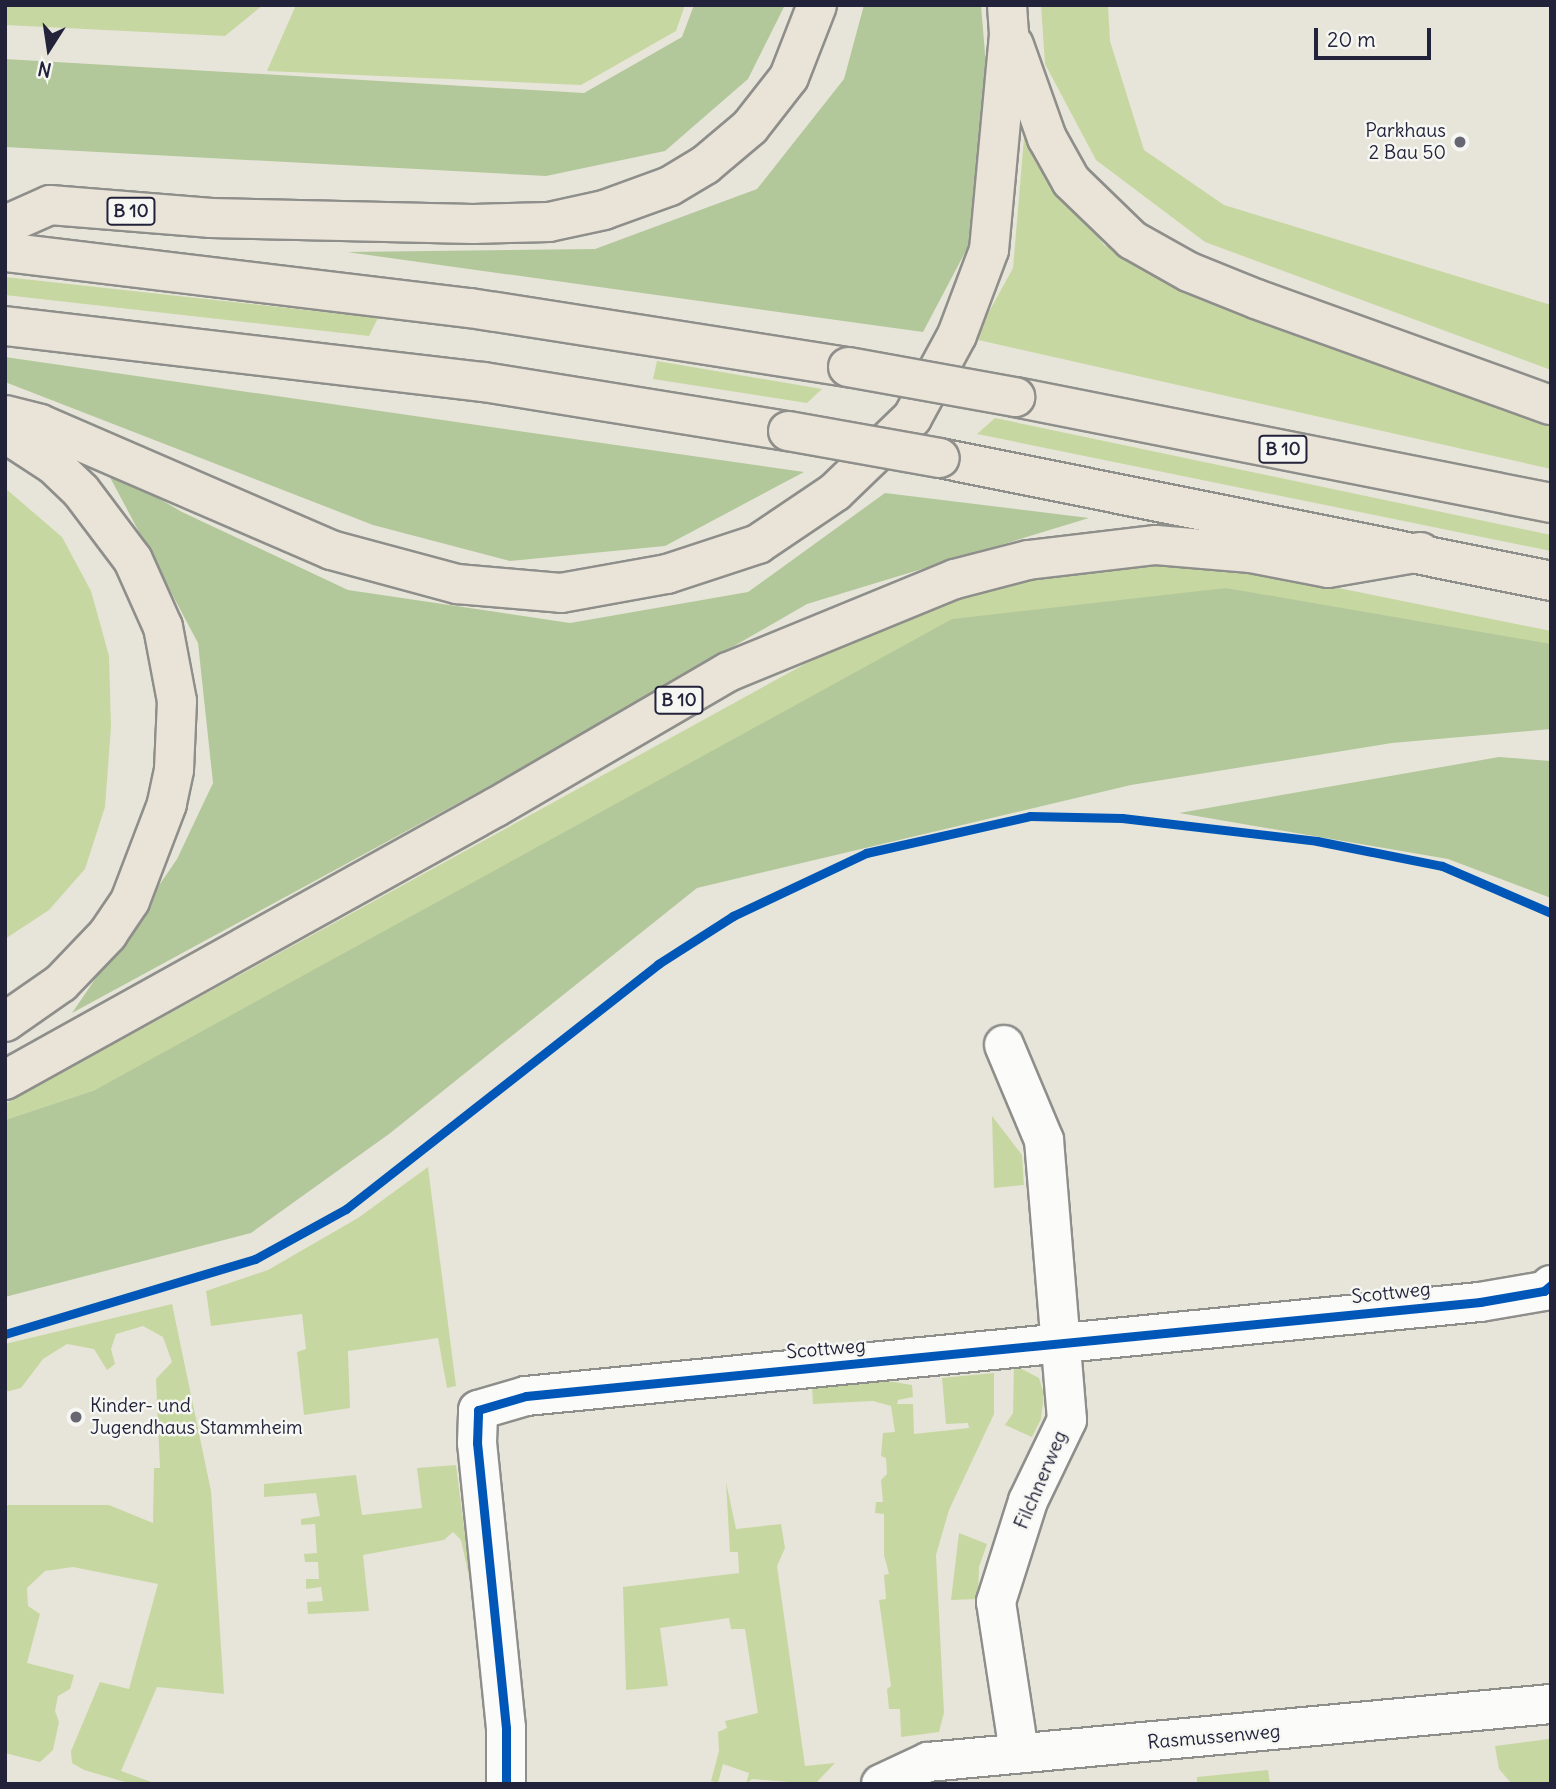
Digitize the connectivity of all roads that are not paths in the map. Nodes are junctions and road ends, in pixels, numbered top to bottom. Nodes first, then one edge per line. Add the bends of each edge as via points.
1 (817, 5) edge
2 (1008, 20) edge
3 (5, 225) edge
4 (5, 251) edge
5 (5, 326) edge
6 (1551, 405) edge
7 (5, 415) edge
8 (5, 433) edge
9 (1551, 503) edge
10 (1421, 552) junction
11 (1551, 581) edge
12 (5, 1022) edge
13 (1004, 1045) dead end
14 (5, 1080) edge
15 (1551, 1285) edge
16 (1064, 1345) junction
17 (1551, 1704) edge
18 (1018, 1753) junction
19 (506, 1784) edge
20 (881, 1784) edge

1 - 3 highway, B 10 via 789,77 750,127 705,165 670,186 604,210 549,222 473,224 212,218 50,205
2 - 6 highway via 1046,138 1071,181 1132,240 1189,272 1256,299
2 - 7 highway via 989,250 957,335 912,418 835,492 758,544 667,574 561,593 457,584 331,550 40,424
4 - 9 highway, B 10, bridge via 470,308 848,367
5 - 10 highway, B 10, bridge via 484,382 940,458
8 - 12 highway via 54,465 81,491 133,560 163,627 177,701 174,770 167,804 130,901 61,984
10 - 11 highway, B 10
10 - 14 highway, B 10 via 1328,568 1251,553 1156,545 1028,560 955,579 728,672 496,807
13 - 16 street, Filchnerweg via 1044,1140
15 - 16 street, Scottweg via 1544,1291 1480,1302
16 - 18 street, Filchnerweg via 1067,1420 1028,1501 996,1602
16 - 19 street, Scottweg via 526,1396 478,1410 477,1443 506,1728
17 - 18 street, Rasmussenweg
18 - 20 street, Rasmussenweg via 928,1762

